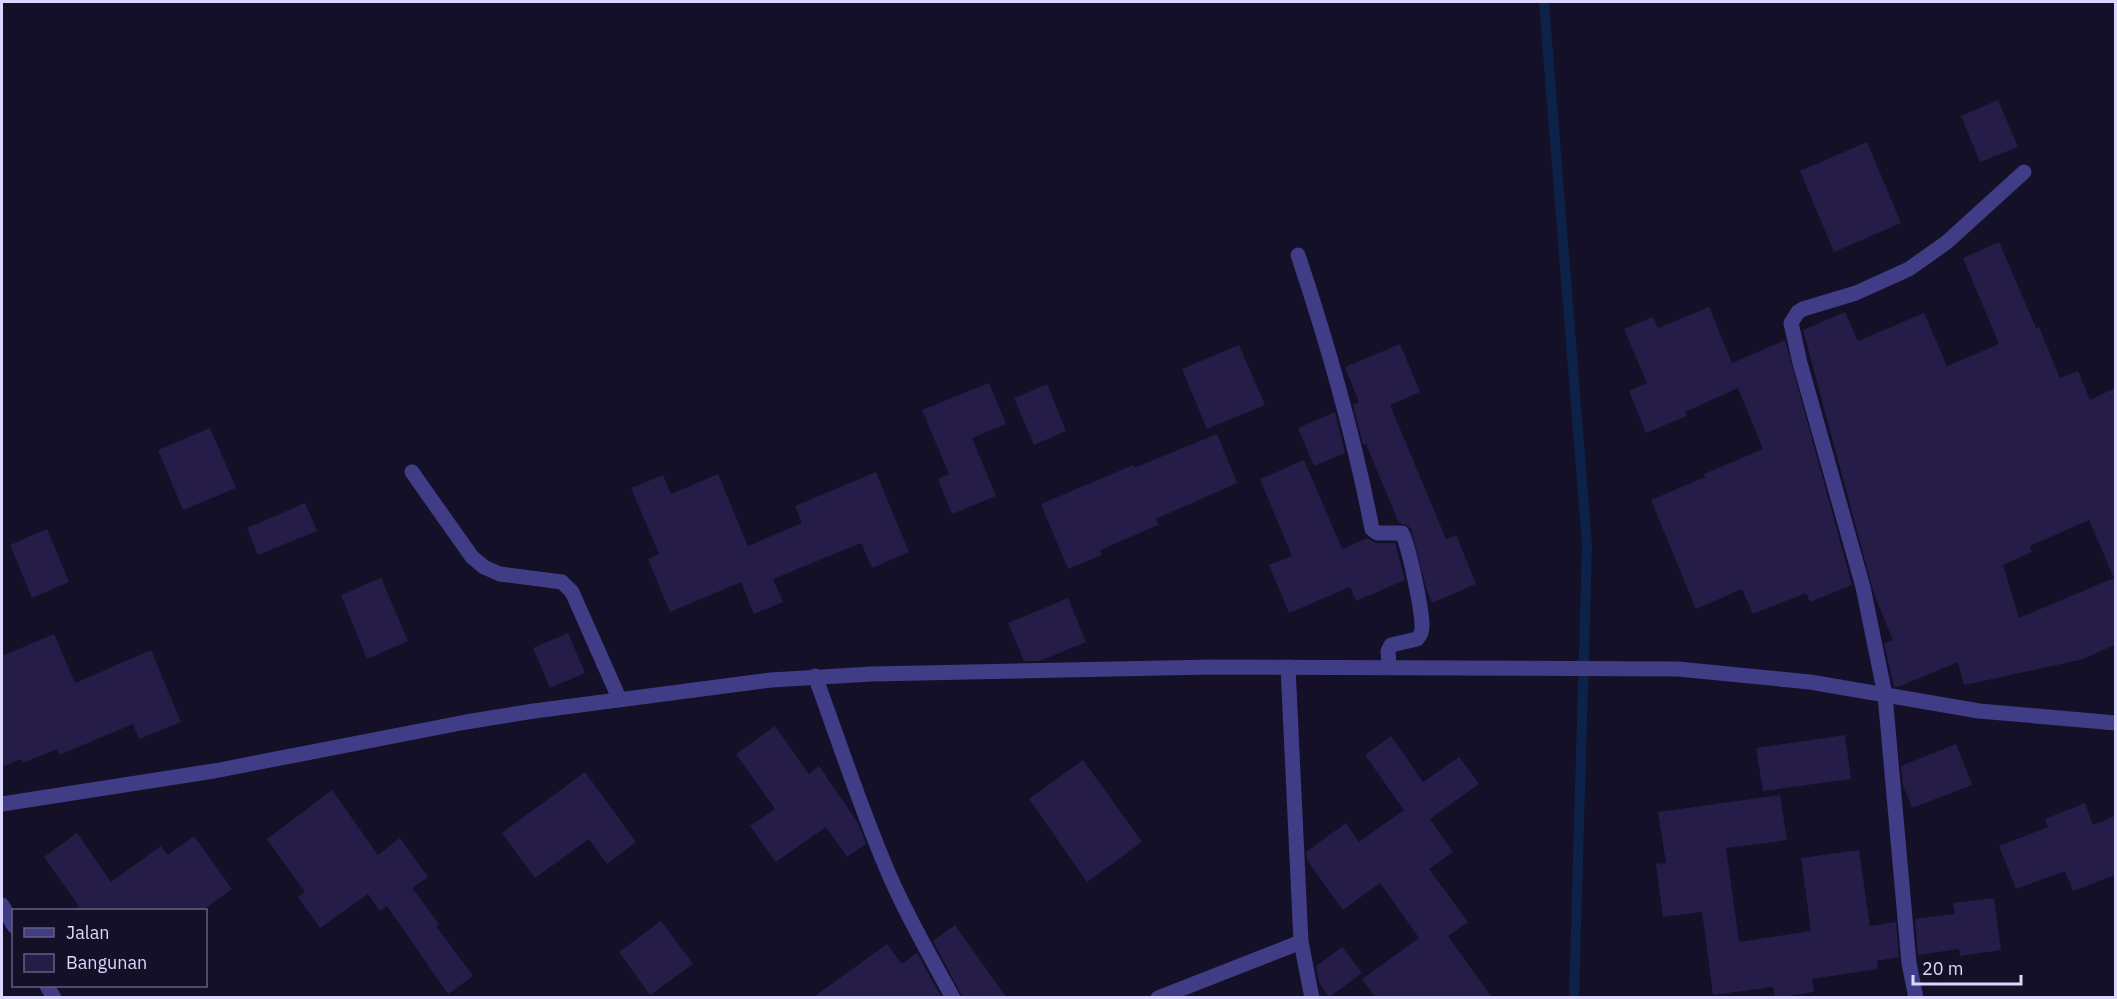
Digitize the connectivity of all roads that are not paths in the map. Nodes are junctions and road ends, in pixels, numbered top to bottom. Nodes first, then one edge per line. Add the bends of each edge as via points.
1 (2024, 172) dead end
2 (1298, 255) dead end
3 (412, 472) dead end
4 (1288, 667) junction
5 (1389, 667) junction
6 (815, 676) junction
7 (1885, 695) junction
8 (619, 698) junction
9 (2115, 723) edge
10 (2, 804) edge
11 (2, 905) edge
12 (12, 922) edge
13 (1301, 942) junction
14 (953, 998) edge
15 (1158, 998) edge
16 (1312, 998) edge
17 (1916, 998) edge

1 - 7 street via 1947,242 1909,269 1856,293 1803,309 1791,323 1863,587
2 - 5 street via 1342,403 1372,529 1377,533 1402,533 1405,541 1421,633 1417,639 1391,645
3 - 8 street via 472,557 484,567 500,574 562,582 572,592
4 - 5 street
4 - 6 street
4 - 13 street
5 - 7 street via 1678,669 1810,682
6 - 8 street
6 - 14 street via 874,839 913,926
7 - 9 street via 1979,711
7 - 17 street via 1909,963
8 - 10 street via 466,722 214,771
11 - 12 street
13 - 15 street
13 - 16 street

